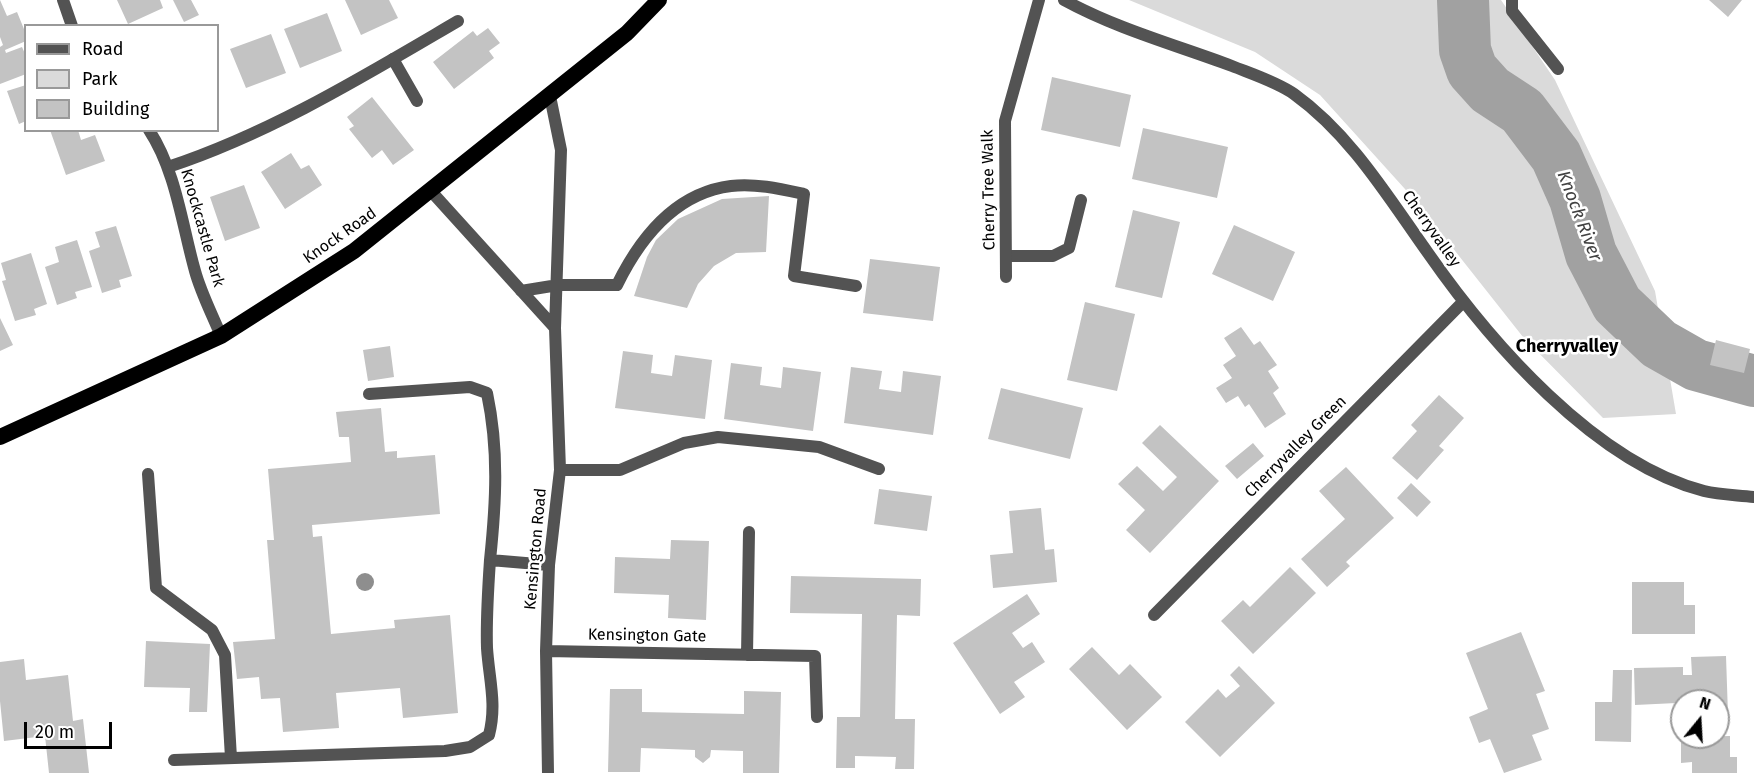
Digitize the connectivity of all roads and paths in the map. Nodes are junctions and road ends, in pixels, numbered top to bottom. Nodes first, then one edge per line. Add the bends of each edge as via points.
1 (63, 0) edge
2 (659, 0) edge
3 (1039, 0) edge
4 (1064, 0) edge
5 (1512, 0) edge
6 (458, 21) dead end
7 (71, 24) edge
8 (393, 59) junction
9 (1558, 69) dead end
10 (550, 96) junction
11 (417, 101) dead end
12 (150, 132) edge
13 (168, 167) junction
14 (430, 190) junction
15 (1081, 200) dead end
16 (1006, 256) junction
17 (1006, 277) dead end
18 (558, 285) junction
19 (856, 286) dead end
20 (521, 291) junction
21 (1462, 303) junction
22 (555, 328) junction
23 (221, 336) junction
24 (369, 394) dead end
25 (0, 437) edge
26 (879, 469) dead end
27 (560, 470) junction
28 (148, 474) dead end
29 (1754, 497) edge
30 (749, 532) dead end
31 (490, 560) junction
32 (549, 565) junction
33 (1154, 615) dead end
34 (546, 651) junction
35 (747, 655) junction
36 (817, 717) dead end
37 (231, 758) junction
38 (174, 760) dead end
39 (548, 773) edge

1 - 7 street
2 - 10 highway, Knock Road via 627,33
3 - 16 street, Cherry Tree Walk via 1005,121
4 - 21 street, Cherryvalley via 1098,19 1176,45 1293,93 1365,163
5 - 9 street via 1512,11
6 - 8 street
8 - 11 street
8 - 13 street via 315,104 204,155
10 - 14 highway, Knock Road
10 - 18 street, Kensington Road via 561,150
12 - 13 street, Knockcastle Park
13 - 23 street, Knockcastle Park via 196,274
14 - 20 street
14 - 23 highway, Knock Road via 354,251
15 - 16 street via 1069,248 1053,256
16 - 17 street, Cherry Tree Walk
18 - 19 street via 617,285 630,259 670,211 696,196 730,186 804,194 794,276
18 - 20 street
18 - 22 street, Kensington Road
20 - 22 street
21 - 29 street, Cherryvalley via 1545,391 1591,432 1635,463 1704,491
21 - 33 street, Cherryvalley Green
22 - 27 street, Kensington Road
23 - 25 highway, Knock Road
24 - 31 street via 470,387 487,393 497,494
26 - 27 street via 819,447 718,437 684,443 620,470
27 - 32 street, Kensington Road
28 - 37 street via 156,588 212,630 225,655
30 - 35 street
31 - 32 street
31 - 37 street via 486,625 494,718 489,735 470,747 445,751
32 - 34 street, Kensington Road
34 - 35 street, Kensington Gate
34 - 39 street, Kensington Road
35 - 36 street, Kensington Gate via 815,656
37 - 38 street

